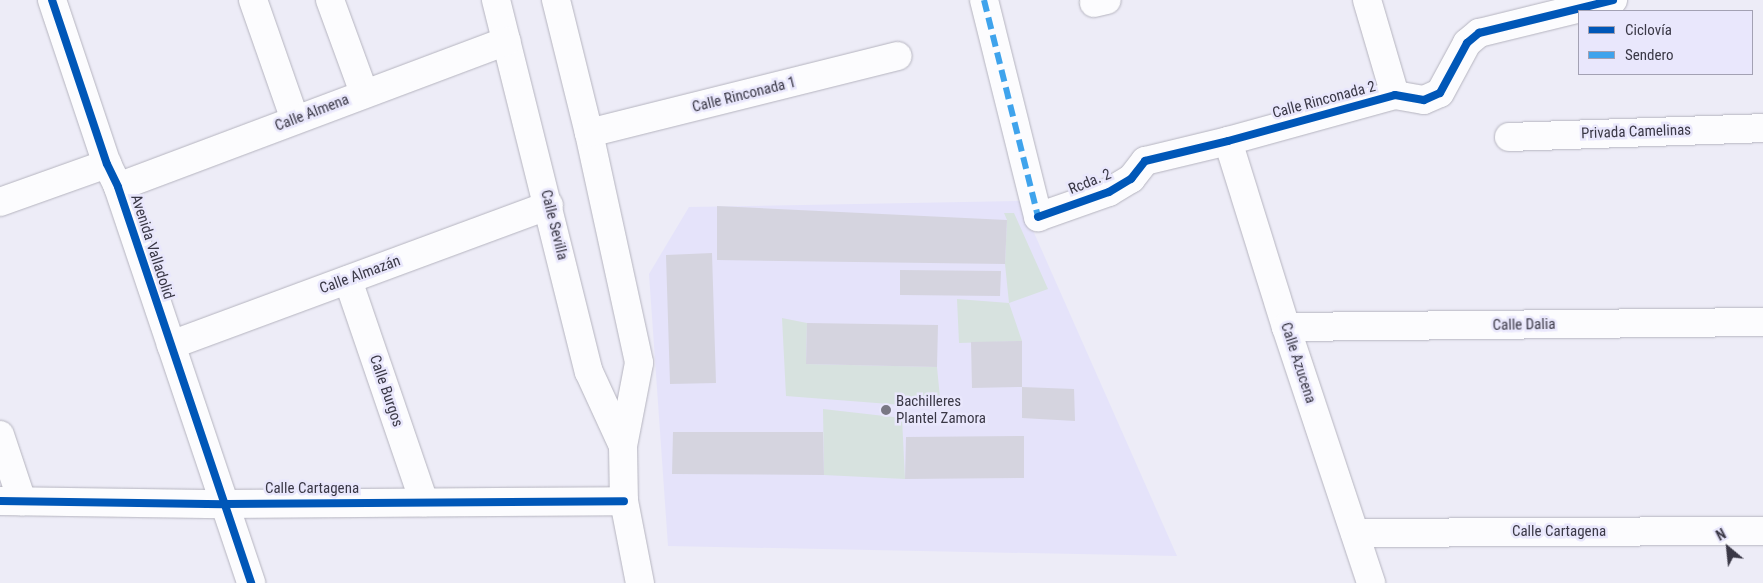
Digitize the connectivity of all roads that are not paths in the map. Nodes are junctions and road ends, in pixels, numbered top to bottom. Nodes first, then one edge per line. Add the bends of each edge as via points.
1 (52, 0) edge
2 (253, 0) edge
3 (330, 0) edge
4 (496, 0) edge
5 (556, 0) edge
6 (984, 0) edge
7 (1367, 0) edge
8 (1613, 0) edge
9 (1568, 5) edge
10 (506, 41) junction
11 (898, 56) dead end
12 (364, 93) junction
13 (1395, 95) junction
14 (295, 120) junction
15 (1763, 128) edge
16 (589, 133) junction
17 (1509, 137) dead end
18 (1228, 141) junction
19 (1145, 161) joint
20 (112, 176) junction
21 (0, 202) edge
22 (549, 204) junction
23 (348, 280) junction
24 (1763, 322) edge
25 (1286, 327) junction
26 (171, 346) junction
27 (0, 435) edge
28 (623, 446) junction
29 (11, 501) edge
30 (424, 502) junction
31 (624, 502) junction
32 (224, 504) junction
33 (1763, 531) edge
34 (1355, 534) junction
35 (251, 583) edge
36 (640, 583) edge
37 (1371, 583) edge

1 - 20 street, Avenida Valladolid
2 - 14 street
3 - 12 street
4 - 10 street, Calle Sevilla
5 - 16 street, Calle Sevilla
6 - 19 street, Rcda. 2 via 1038,217 1109,192 1131,180
7 - 13 street
8 - 9 street
9 - 13 street, Calle Rinconada 2 via 1479,32 1468,43 1440,93 1424,100
10 - 12 street, Calle Almena
10 - 22 street, Calle Sevilla
11 - 16 street, Calle Rinconada 1
12 - 14 street, Calle Almena
13 - 18 street, Calle Rinconada 2
14 - 20 street, Calle Almena
15 - 17 street, Privada Camelinas
16 - 28 street, Calle Sevilla via 638,363
18 - 19 street, Calle Rinconada 2
18 - 25 street, Calle Azucena
20 - 21 street, Calle Almena
20 - 26 street, Avenida Valladolid
22 - 23 street, Calle Almazán
22 - 28 street, Calle Sevilla via 589,372
23 - 26 street, Calle Almazán
23 - 30 street, Calle Burgos
24 - 25 street, Calle Dalia
25 - 34 street, Calle Azucena
26 - 32 street, Avenida Valladolid
27 - 29 street
28 - 31 street, Calle Sevilla
29 - 32 street, Calle Cartagena
30 - 31 street, Calle Cartagena
30 - 32 street, Calle Cartagena
31 - 36 street, Calle Sevilla
32 - 35 street, Avenida Valladolid
33 - 34 street, Calle Cartagena
34 - 37 street, Calle Azucena

